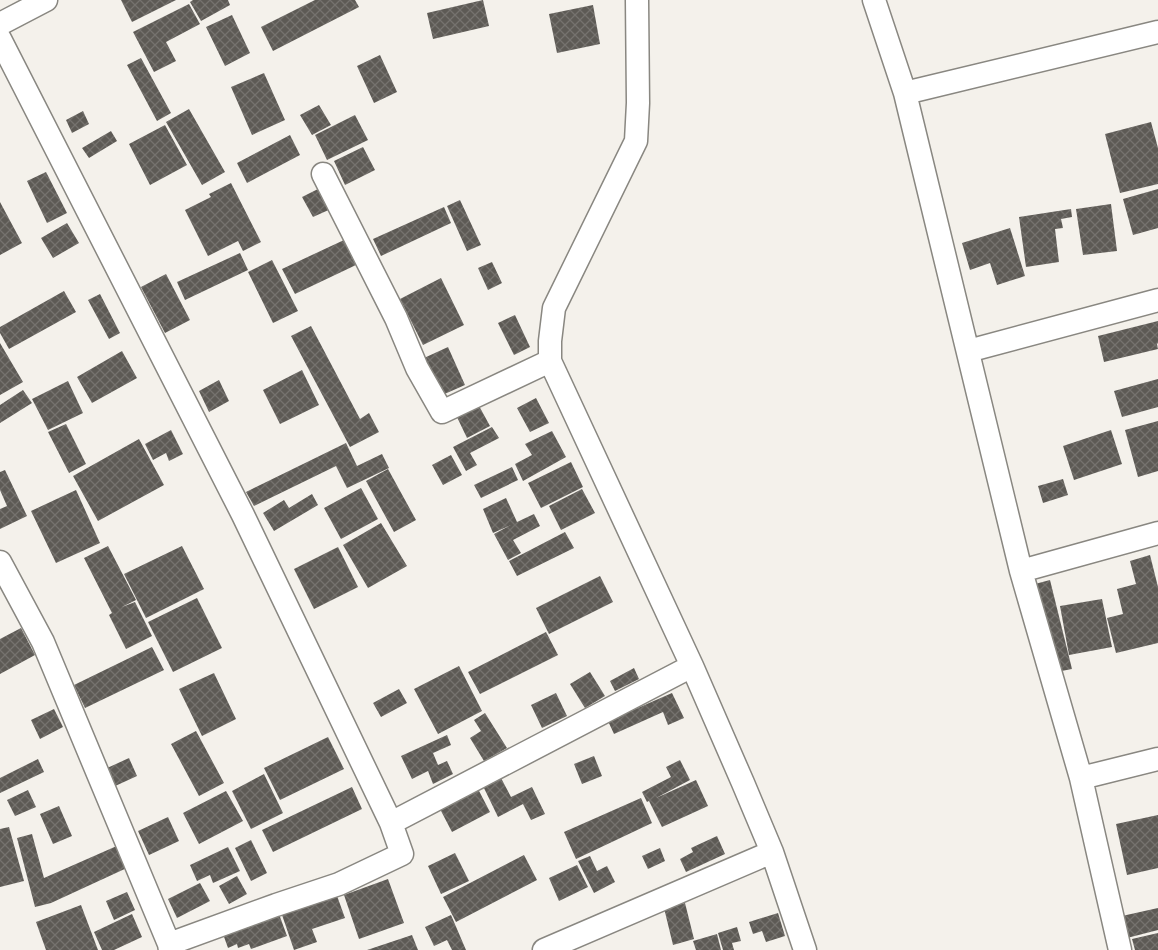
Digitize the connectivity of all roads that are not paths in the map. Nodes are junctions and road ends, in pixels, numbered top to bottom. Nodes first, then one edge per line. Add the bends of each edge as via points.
1 (46, 0) edge
2 (637, 0) edge
3 (874, 0) edge
4 (0, 24) edge
5 (1158, 32) edge
6 (0, 39) edge
7 (905, 93) junction
8 (323, 174) dead end
9 (1158, 300) edge
10 (968, 351) junction
11 (550, 361) junction
12 (1158, 533) edge
13 (0, 562) edge
14 (1020, 571) junction
15 (692, 666) junction
16 (1158, 759) edge
17 (1081, 778) junction
18 (392, 823) junction
19 (772, 852) junction
20 (170, 947) edge
21 (544, 950) edge
22 (805, 950) edge
23 (1120, 950) edge

1 - 4 street
2 - 11 street via 636,142 554,308
3 - 7 street
5 - 7 street
6 - 18 street via 244,515
7 - 10 street
8 - 11 street via 396,318 417,368 442,412
9 - 10 street
10 - 14 street
11 - 15 street
12 - 14 street
13 - 20 street via 43,642
14 - 17 street
15 - 18 street
15 - 19 street
16 - 17 street
17 - 23 street
18 - 20 street via 402,854 339,884 276,904
19 - 21 street
19 - 22 street

